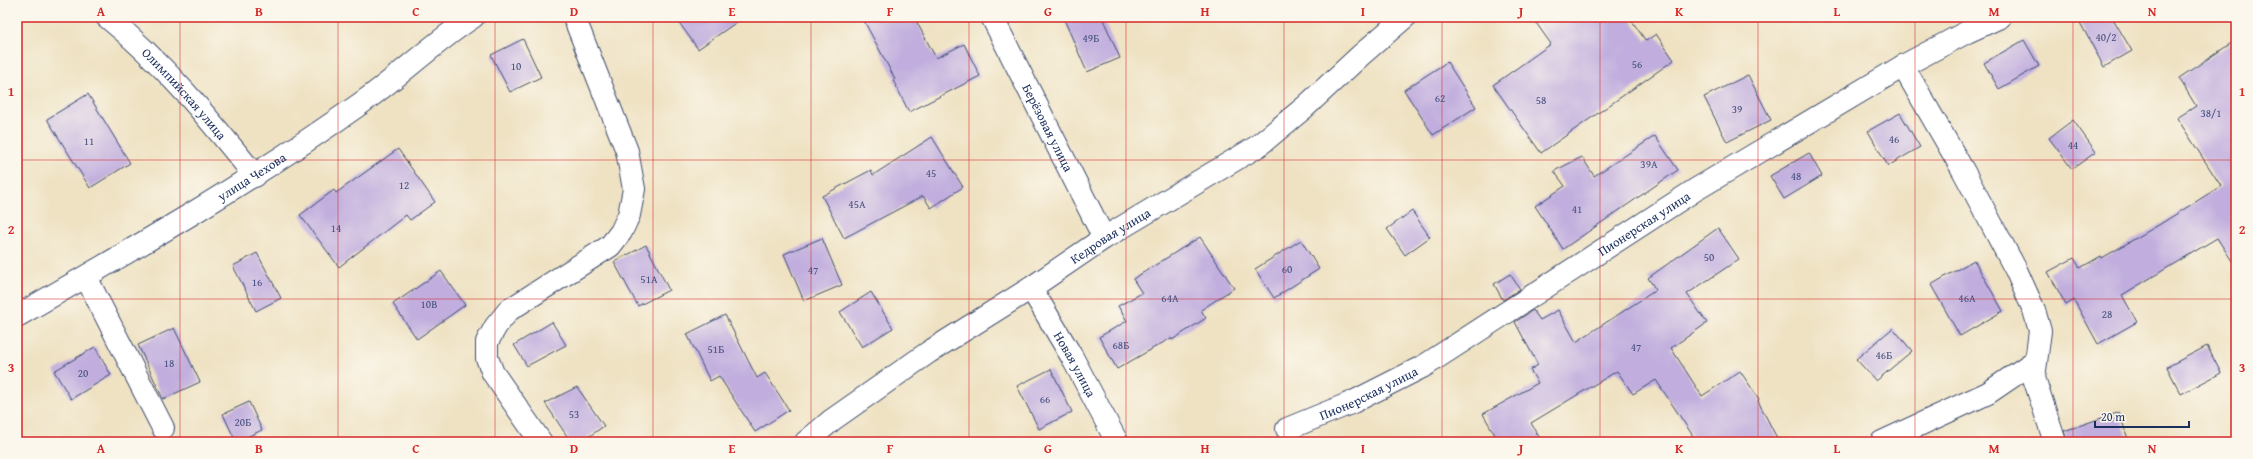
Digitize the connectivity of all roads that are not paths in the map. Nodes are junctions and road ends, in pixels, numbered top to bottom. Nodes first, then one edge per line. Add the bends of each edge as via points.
1 (107, 17) edge
2 (473, 17) edge
3 (574, 17) edge
4 (992, 17) edge
5 (1405, 17) edge
6 (2000, 17) edge
7 (1903, 66) junction
8 (255, 176) junction
9 (1104, 238) junction
10 (86, 276) junction
11 (1031, 288) junction
12 (17, 316) edge
13 (2035, 361) junction
14 (163, 428) dead end
15 (1287, 429) dead end
16 (541, 442) edge
17 (806, 442) edge
18 (1117, 442) edge
19 (1882, 442) edge
20 (2055, 442) edge

1 - 8 street, Олимпийская улица via 128,33 206,114
2 - 8 street, улица Чехова via 450,32 362,103
3 - 16 street via 627,151 634,189 629,215 622,232 610,246 509,310 496,326 488,342 488,358 493,373
4 - 9 street, Берёзовая улица
5 - 9 street, Кедровая улица via 1258,146
6 - 7 street, Пионерская улица
7 - 13 street via 1964,172 2016,270 2034,310 2040,331
7 - 15 street, Пионерская улица via 1694,190 1424,366 1353,402
8 - 10 street, улица Чехова
9 - 11 street, Кедровая улица
10 - 12 street, улица Чехова
10 - 14 street
11 - 17 street, Кедровая улица via 929,352 832,420
11 - 18 street, Новая улица
13 - 19 street via 1988,393
13 - 20 street via 2034,378

